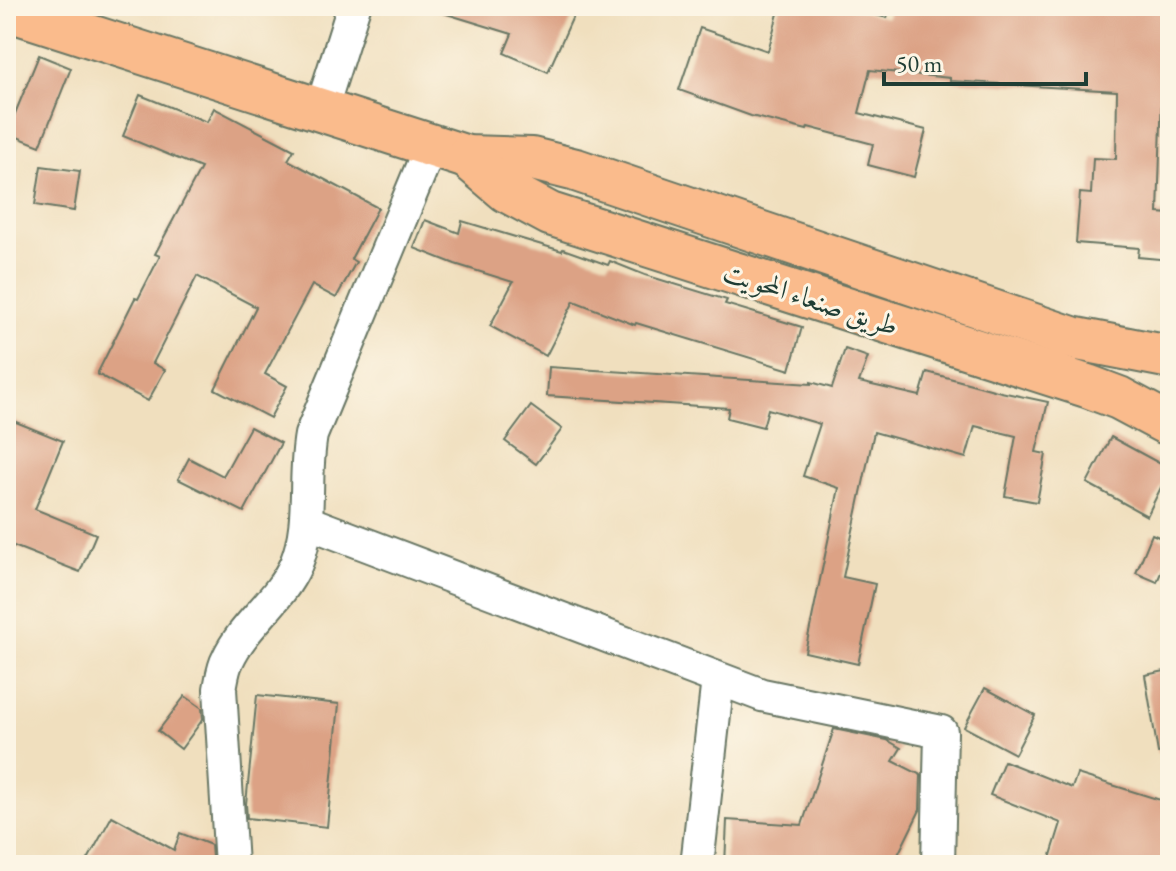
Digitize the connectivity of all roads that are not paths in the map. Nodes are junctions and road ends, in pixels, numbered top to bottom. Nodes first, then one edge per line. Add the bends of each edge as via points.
1 (354, 6) edge
2 (6, 9) edge
3 (321, 110) junction
4 (449, 151) junction
5 (1168, 354) edge
6 (1167, 425) edge
7 (307, 522) junction
8 (718, 679) junction
9 (231, 865) edge
10 (697, 865) edge
11 (938, 865) edge

1 - 3 street
2 - 3 main road, طريق صنعاء المحويت
3 - 4 main road, طريق صنعاء المحويت
4 - 5 main road, طريق صنعاء المحويت via 554,164 1072,338
4 - 6 main road, طريق صنعاء المحويت via 550,214 1087,386
4 - 7 street via 311,435
5 - 6 main road via 1157,374 1156,399
7 - 8 street
7 - 9 street via 285,584 235,647 223,672
8 - 10 street
8 - 11 street via 762,695 941,732

